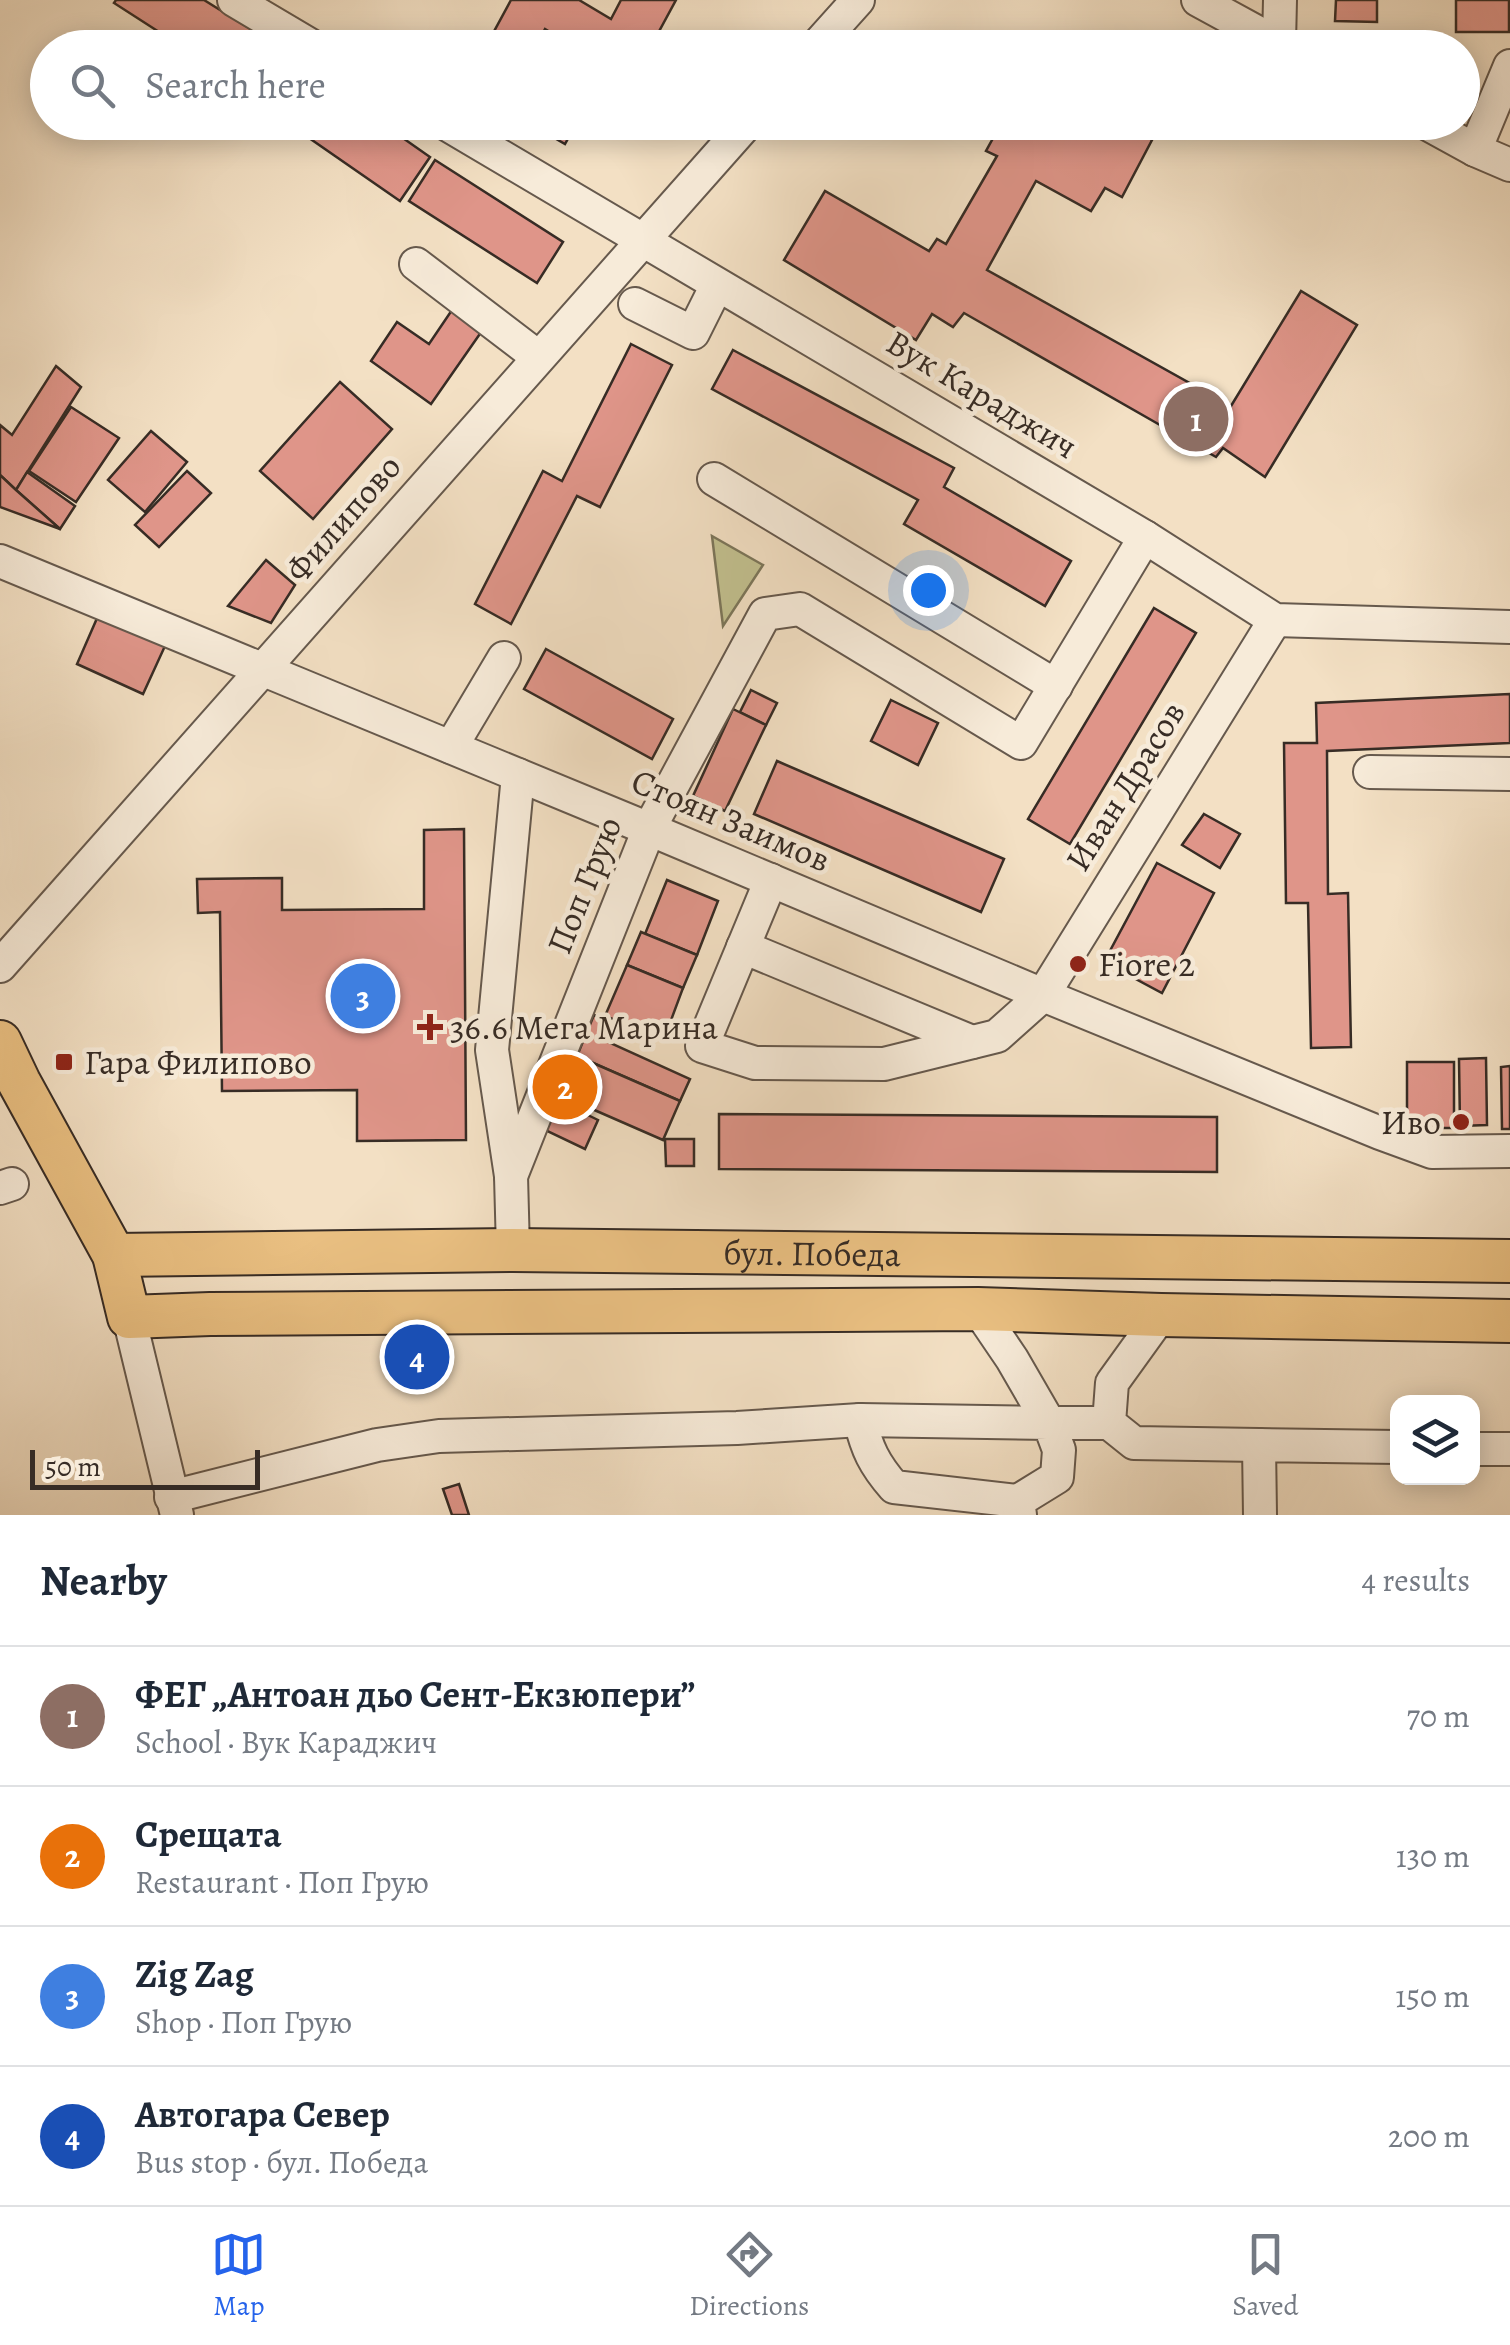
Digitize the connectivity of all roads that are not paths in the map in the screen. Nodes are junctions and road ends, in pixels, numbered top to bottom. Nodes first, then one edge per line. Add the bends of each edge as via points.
1 (234, 0) edge
2 (858, 0) edge
3 (1198, 0) edge
4 (1280, 0) edge
5 (285, 30) edge
6 (832, 30) edge
7 (1253, 30) edge
8 (1281, 30) edge
9 (1510, 66) edge
10 (1480, 138) edge
11 (473, 140) edge
12 (732, 140) edge
13 (1457, 140) edge
14 (1479, 140) edge
15 (1475, 150) junction
16 (1510, 165) edge
17 (642, 240) junction
18 (416, 264) dead end
19 (718, 284) junction
20 (635, 304) dead end
21 (538, 357) junction
22 (714, 479) dead end
23 (1145, 537) junction
24 (0, 561) edge
25 (1274, 620) junction
26 (1510, 627) edge
27 (504, 658) dead end
28 (263, 670) junction
29 (1056, 686) junction
30 (452, 747) junction
31 (1370, 772) dead end
32 (1510, 774) edge
33 (518, 775) junction
34 (649, 829) junction
35 (770, 880) junction
36 (744, 946) junction
37 (0, 966) edge
38 (1043, 995) junction
39 (0, 1042) edge
40 (972, 1042) junction
41 (1510, 1151) edge
42 (511, 1176) junction
43 (513, 1250) junction
44 (114, 1255) junction
45 (1510, 1261) edge
46 (978, 1308) junction
47 (1161, 1315) junction
48 (129, 1316) junction
49 (1510, 1321) edge
50 (860, 1420) junction
51 (1048, 1423) junction
52 (1109, 1423) junction
53 (1259, 1445) junction
54 (1390, 1447) edge
55 (1480, 1448) edge
56 (1510, 1449) edge
57 (174, 1506) edge
58 (1019, 1508) edge
59 (1260, 1515) edge

1 - 5 street
2 - 6 street
3 - 7 street
4 - 8 street
9 - 10 street
11 - 17 street, Вук Караджич
12 - 17 street, Филипово
13 - 15 street
14 - 15 street
15 - 16 street
17 - 19 street, Вук Караджич
17 - 21 street, Филипово
18 - 21 street
19 - 20 street via 693,333
19 - 23 street, Вук Караджич
21 - 28 street, Филипово
22 - 29 street
23 - 25 street, Вук Караджич
23 - 29 street
24 - 28 street, Стоян Заимов
25 - 26 street
25 - 38 street, Иван Драсов
27 - 30 street
28 - 30 street, Стоян Заимов
28 - 37 street, Филипово
29 - 34 street, Поп Грую via 1021,743 800,610 765,614
30 - 33 street, Стоян Заимов
31 - 32 street
33 - 34 street, Стоян Заимов
33 - 42 street via 492,1050
34 - 35 street, Стоян Заимов
34 - 42 street, Поп Грую
35 - 36 street
35 - 38 street, Стоян Заимов
36 - 40 street
36 - 40 street, Иван Драсов via 702,1046 755,1063 884,1064
38 - 40 street, Иван Драсов via 998,1036
38 - 41 street, Стоян Заимов via 1432,1152
39 - 44 main road
42 - 43 street
43 - 44 main road, бул. Победа
43 - 45 main road, бул. Победа
44 - 48 main road
46 - 47 main road, бул. Победа
46 - 48 main road, бул. Победа
46 - 51 street
47 - 49 main road, бул. Победа
47 - 52 street via 1112,1382
48 - 57 street
50 - 51 street
50 - 57 street via 440,1436 377,1445
50 - 58 street via 867,1449 894,1487
51 - 52 street
51 - 58 street via 1059,1450 1057,1478
52 - 53 street via 1134,1442
53 - 54 street
53 - 59 street
55 - 56 street

